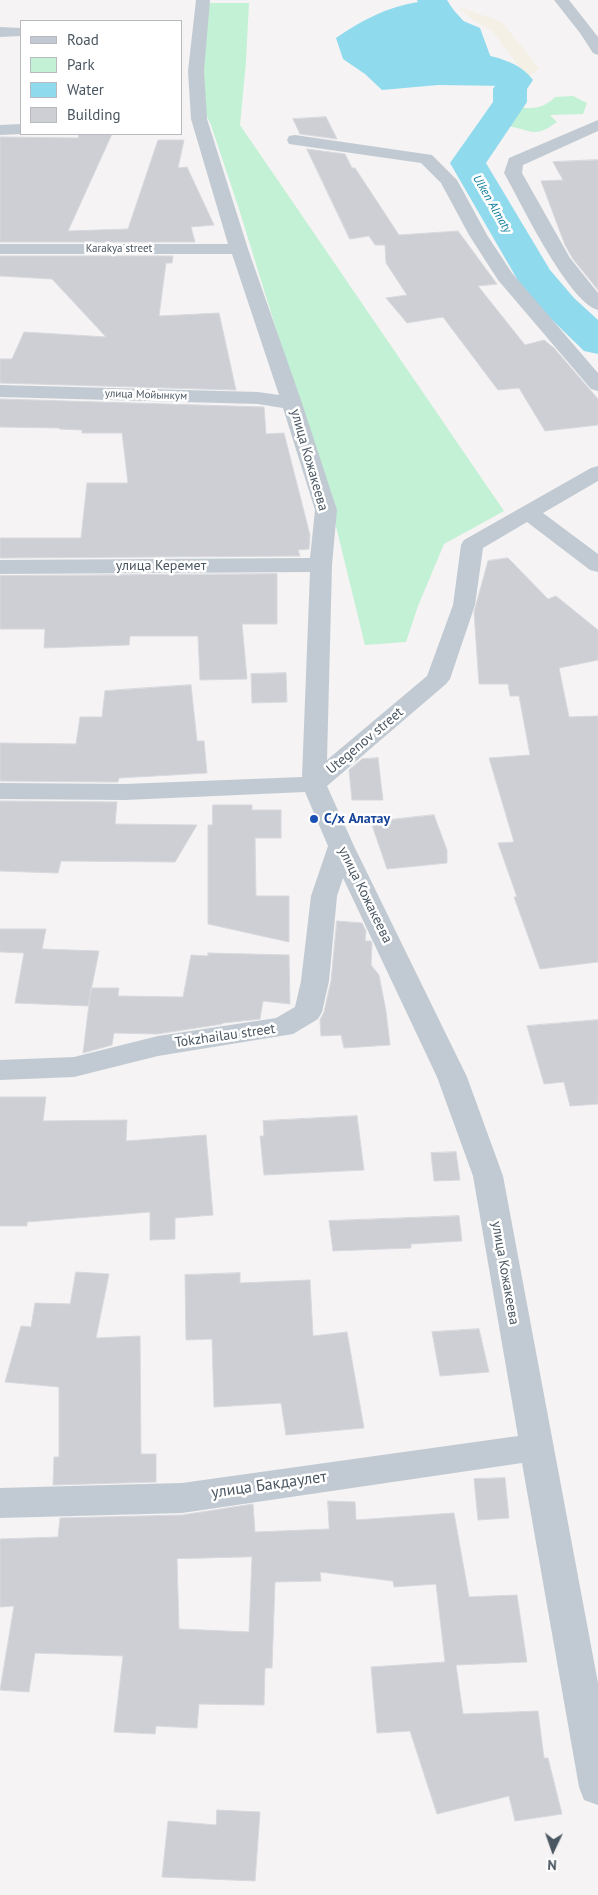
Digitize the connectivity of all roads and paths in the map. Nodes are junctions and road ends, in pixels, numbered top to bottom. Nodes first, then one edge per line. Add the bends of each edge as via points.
1 (203, 0) edge
2 (561, 0) edge
3 (584, 8) dead end
4 (587, 31) junction
5 (0, 32) edge
6 (20, 32) edge
7 (598, 50) edge
8 (190, 120) edge
9 (598, 125) edge
10 (20, 129) edge
11 (0, 130) edge
12 (295, 140) dead end
13 (0, 249) edge
14 (238, 249) junction
15 (598, 304) edge
16 (598, 385) edge
17 (0, 391) edge
18 (292, 403) junction
19 (598, 472) edge
20 (528, 512) junction
21 (321, 565) junction
22 (598, 565) edge
23 (0, 567) edge
24 (314, 784) junction
25 (0, 792) edge
26 (340, 846) junction
27 (0, 1070) edge
28 (536, 1447) junction
29 (0, 1503) edge
30 (598, 1787) edge

1 - 8 street, улица Кожакеева
2 - 4 street
3 - 4 street
4 - 7 street
5 - 6 street
8 - 14 street, улица Кожакеева
9 - 15 street via 515,162 513,173 551,241
10 - 11 street
12 - 16 street via 426,159 448,180 504,276
13 - 14 street, Karakya street
14 - 18 street, улица Кожакеева
17 - 18 street, улица Мойынкум via 258,398
18 - 21 street, улица Кожакеева via 326,510
19 - 20 street, Utegenov street
20 - 22 street
20 - 24 street, Utegenov street via 472,545 464,605 438,679
21 - 23 street, улица Керемет
21 - 24 street, улица Кожакеева
24 - 25 street, Utegenov street via 125,792
24 - 26 street, улица Кожакеева
26 - 27 street, Tokzhailau street via 324,896 315,981 308,1012 283,1027 158,1046 74,1067
26 - 28 street, улица Кожакеева via 452,1077 488,1176
28 - 29 street, улица Бакдаулет via 182,1498
28 - 30 street, улица Кожакеева

